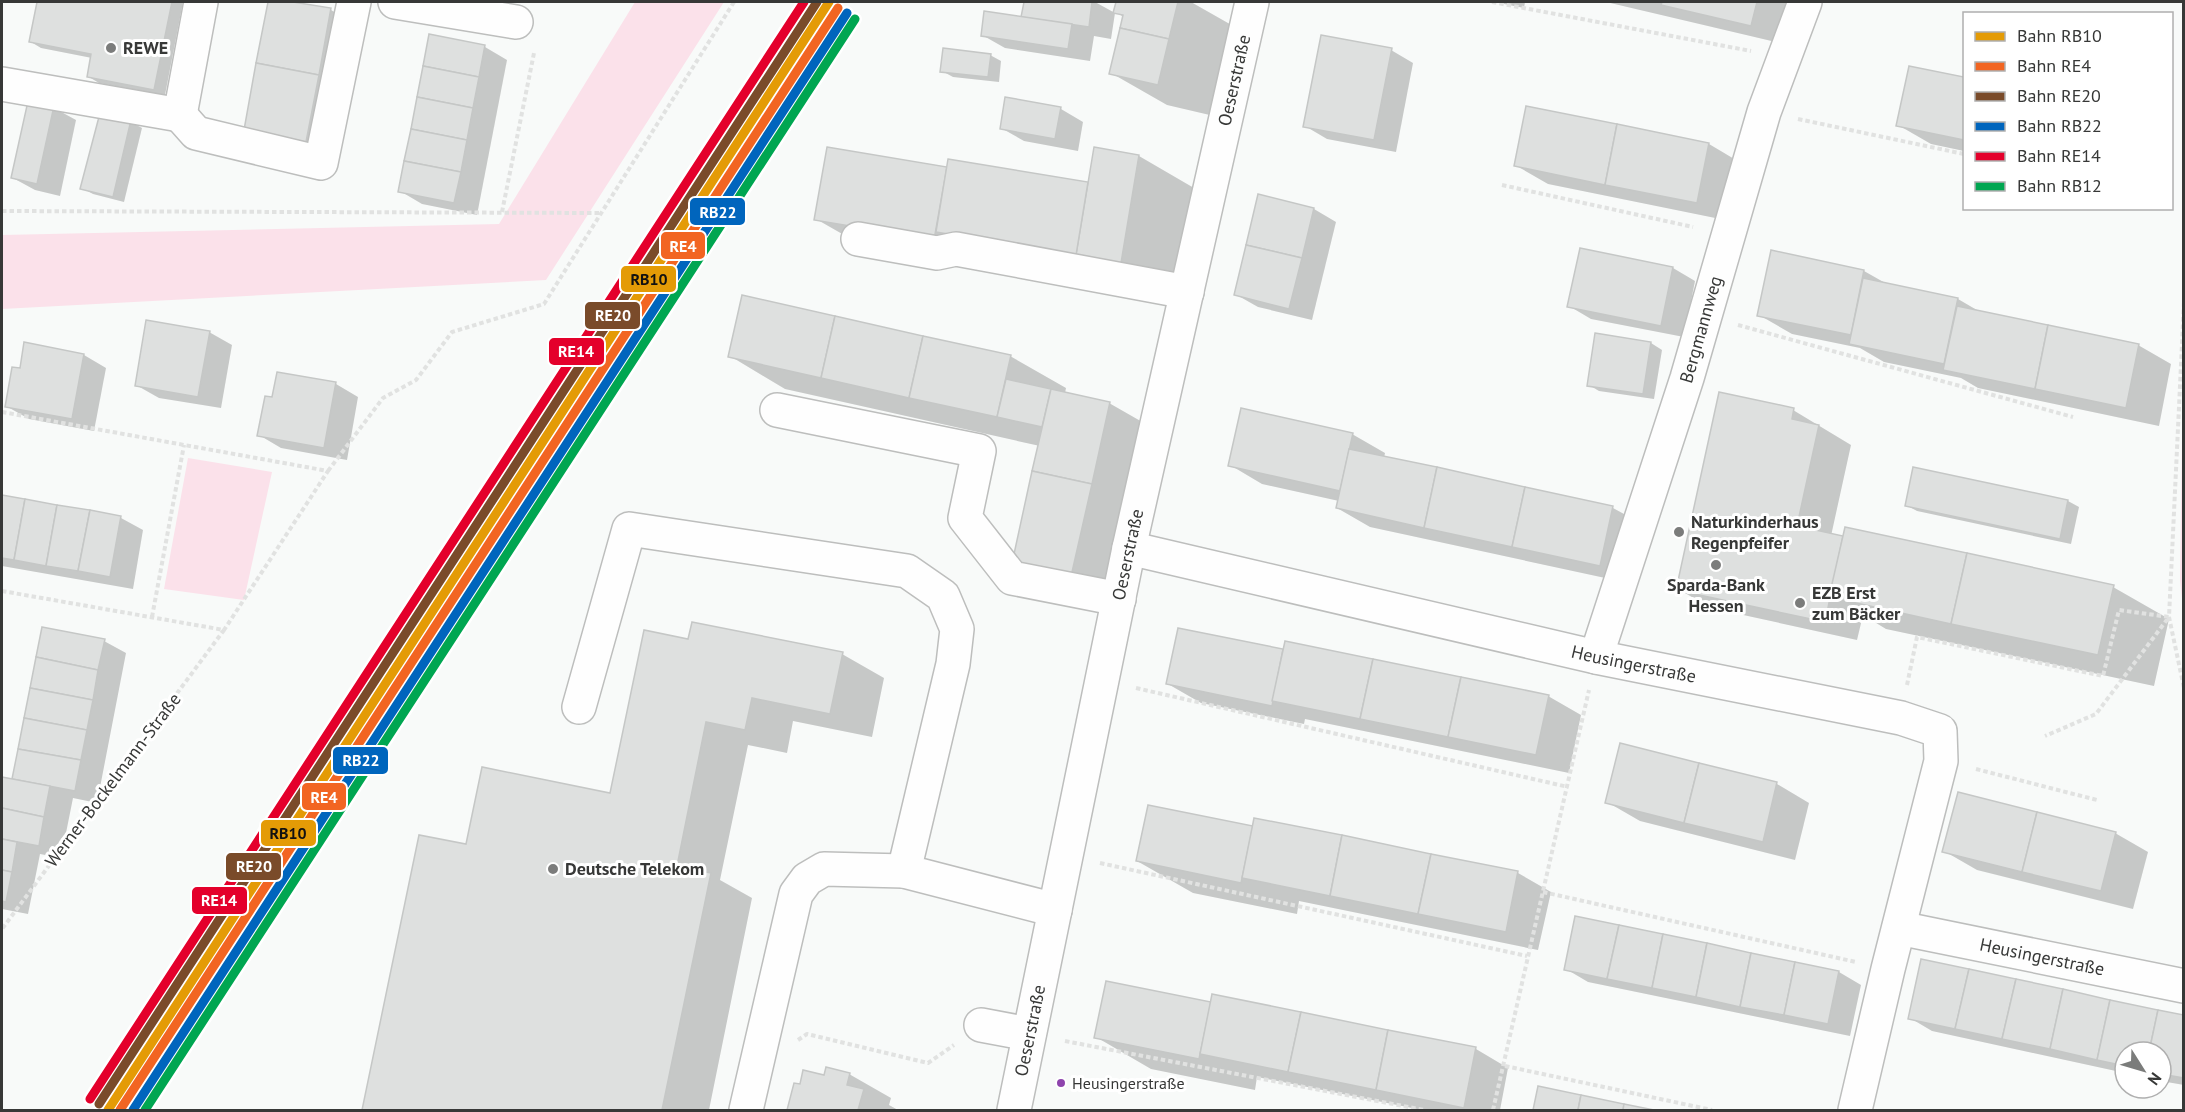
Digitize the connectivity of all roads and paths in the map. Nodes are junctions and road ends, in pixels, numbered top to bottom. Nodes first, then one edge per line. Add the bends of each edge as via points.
1 (201, 2) edge
2 (354, 2) edge
3 (395, 2) edge
4 (734, 2) edge
5 (1252, 2) edge
6 (1492, 2) edge
7 (1805, 2) edge
8 (516, 22) joint
9 (1784, 57) junction
10 (2, 84) edge
11 (1764, 112) junction
12 (180, 115) junction
13 (1963, 154) edge
14 (1502, 185) dead end
15 (2, 211) edge
16 (502, 212) junction
17 (602, 213) junction
18 (1729, 235) junction
19 (858, 239) dead end
20 (1187, 292) junction
21 (2184, 302) edge
22 (1705, 316) junction
23 (777, 410) dead end
24 (2, 412) edge
25 (2073, 417) dead end
26 (184, 445) junction
27 (328, 471) junction
28 (1129, 548) junction
29 (2, 591) edge
30 (1119, 599) junction
31 (2169, 616) junction
32 (152, 617) junction
33 (224, 630) junction
34 (1596, 657) junction
35 (1102, 680) junction
36 (2184, 688) edge
37 (579, 707) dead end
38 (1901, 718) junction
39 (2044, 736) dead end
40 (1941, 761) junction
41 (1568, 788) junction
42 (2097, 800) dead end
43 (1066, 856) junction
44 (904, 871) junction
45 (1543, 892) junction
46 (1055, 910) junction
47 (1899, 928) junction
48 (2, 929) edge
49 (1527, 957) junction
50 (1888, 969) junction
51 (2184, 986) edge
52 (981, 1025) joint
53 (1029, 1034) junction
54 (790, 1045) dead end
55 (1504, 1066) junction
56 (747, 1110) edge
57 (1014, 1110) edge
58 (1424, 1110) edge
59 (1493, 1110) edge
60 (1712, 1110) edge
61 (1855, 1110) edge

1 - 12 street
2 - 12 street via 321,163 196,133
3 - 8 street
4 - 17 path, Werner-Bockelmann-Straße
5 - 20 street, Oeserstraße
6 - 9 path
7 - 9 street, Bergmannweg
8 - 16 path via 534,51
9 - 11 street, Bergmannweg
10 - 12 street
11 - 13 path
11 - 18 street, Bergmannweg
14 - 18 path
15 - 16 path
16 - 17 path
17 - 27 path, Werner-Bockelmann-Straße via 544,304 452,332 416,380 383,398
18 - 22 street, Bergmannweg
19 - 20 street via 937,253 956,249
20 - 28 street, Oeserstraße
21 - 31 path
22 - 25 path
22 - 34 street, Bergmannweg
23 - 30 street via 979,451 965,518 1012,578
24 - 26 path
26 - 27 path
26 - 32 path
27 - 33 path, Werner-Bockelmann-Straße
28 - 30 street, Oeserstraße
28 - 34 street, Heusingerstraße
29 - 32 path
30 - 35 street, Oeserstraße
31 - 36 path
31 - 38 path via 2119,610 2103,676 1917,637
31 - 39 path via 2096,714
32 - 33 path
33 - 48 path, Werner-Bockelmann-Straße
34 - 38 street, Heusingerstraße
34 - 41 path
35 - 41 path
35 - 43 street, Oeserstraße
37 - 44 street via 629,529 907,571 943,596 957,629 953,664
38 - 40 street, Heusingerstraße via 1940,731
40 - 42 path
40 - 47 street, Heusingerstraße
41 - 45 path
43 - 46 street, Oeserstraße
43 - 49 path
44 - 46 street
44 - 56 street via 824,869 807,879 796,894
45 - 49 path
45 - 50 path
46 - 53 street, Oeserstraße
47 - 50 street, Heusingerstraße
47 - 51 street, Heusingerstraße
49 - 55 path
50 - 61 street, Heusingerstraße
52 - 53 street
52 - 54 path via 928,1063 807,1034
53 - 57 street, Oeserstraße
53 - 58 path
55 - 59 path
55 - 60 path

